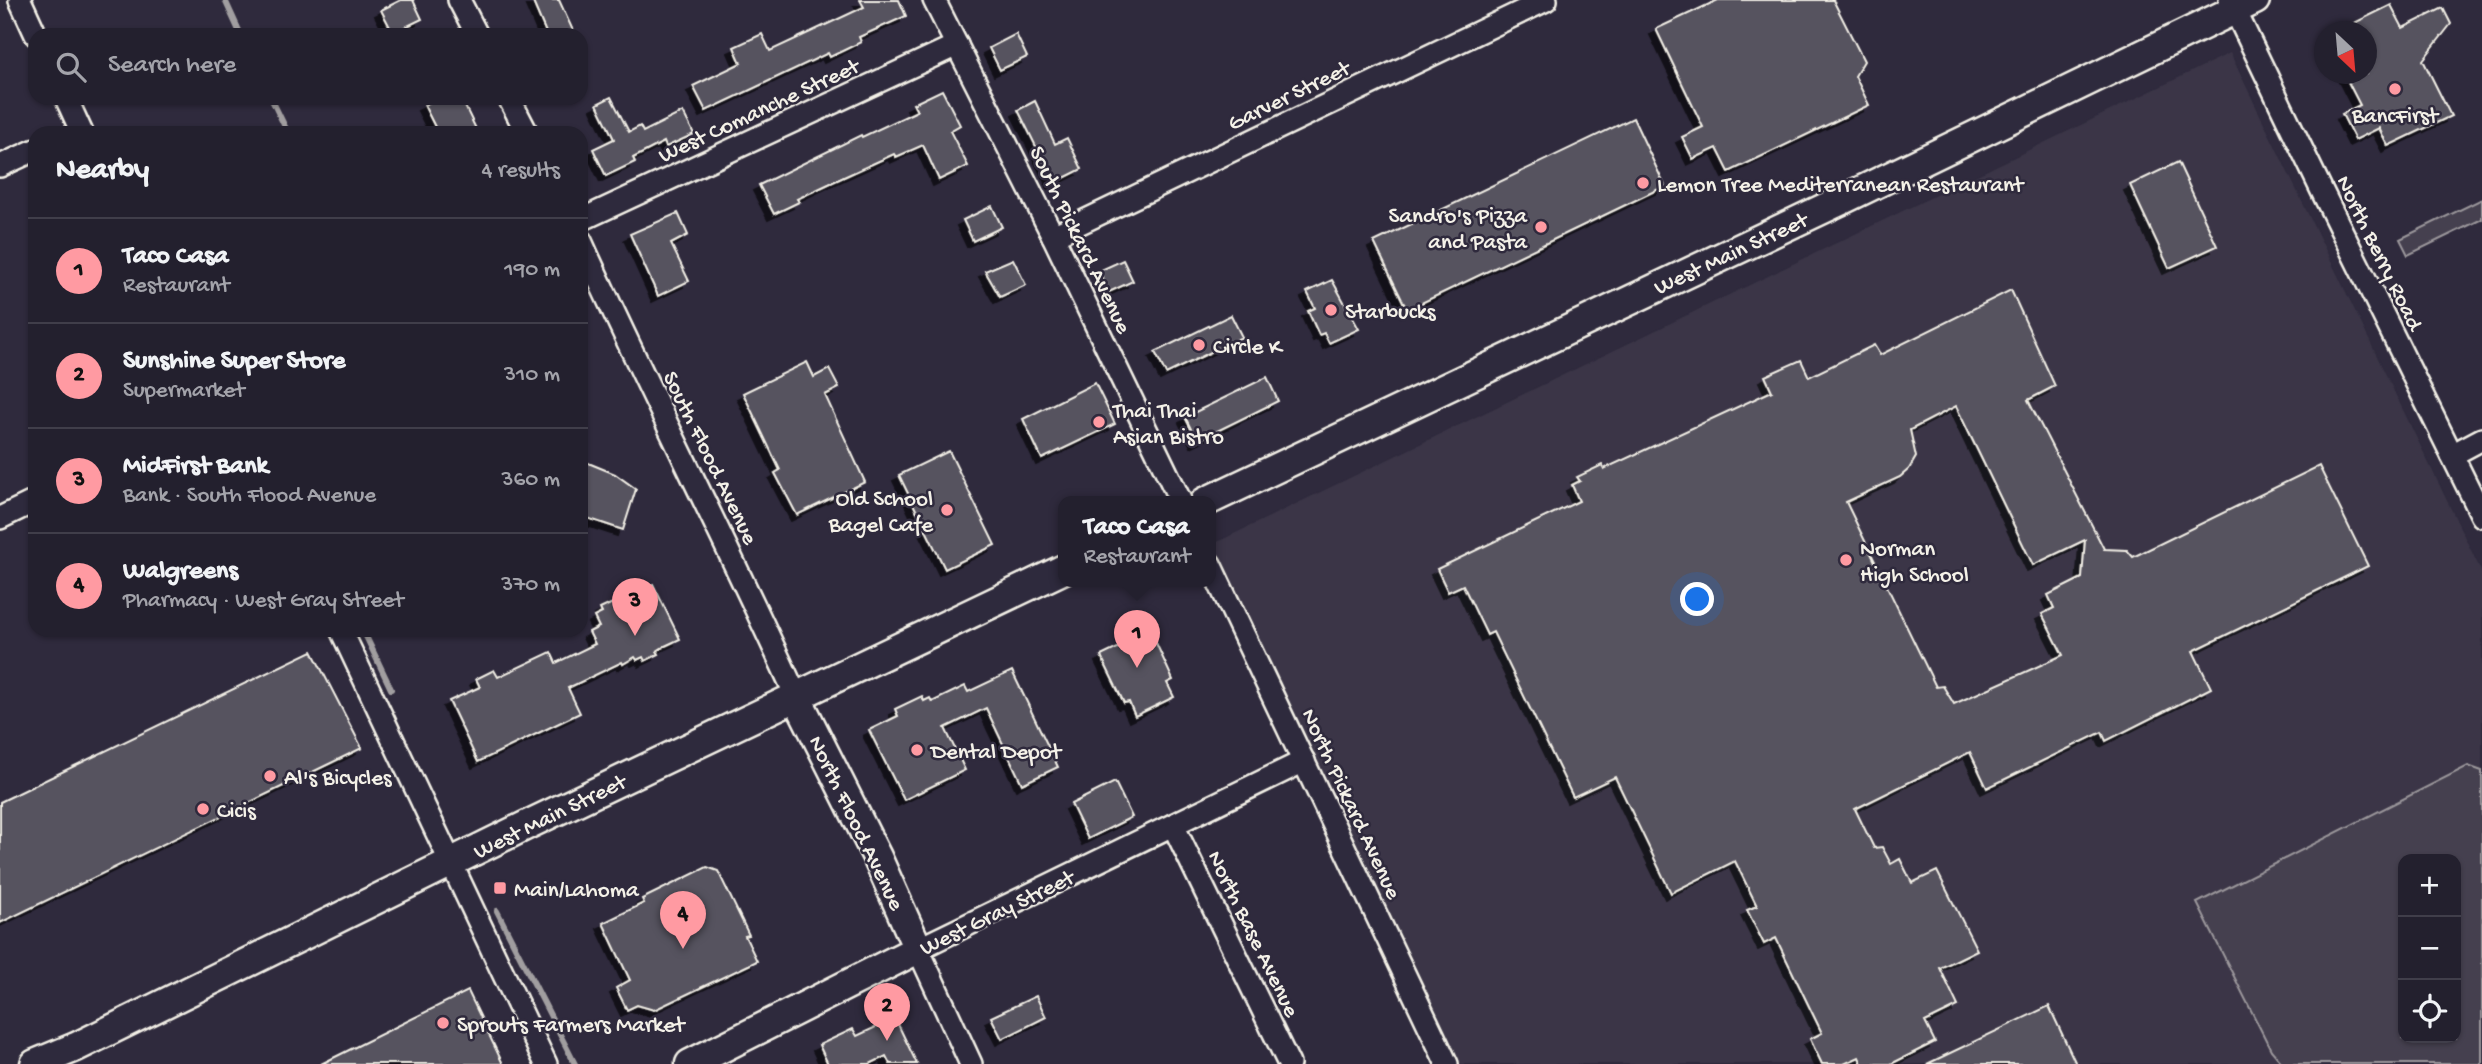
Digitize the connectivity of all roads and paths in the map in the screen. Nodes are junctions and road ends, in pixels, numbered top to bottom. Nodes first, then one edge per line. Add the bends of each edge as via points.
1 (20, 0) edge
2 (459, 0) edge
3 (934, 0) edge
4 (1546, 0) edge
5 (2240, 3) edge
6 (33, 28) edge
7 (473, 28) edge
8 (957, 45) junction
9 (68, 105) edge
10 (513, 105) edge
11 (76, 126) edge
12 (523, 126) edge
13 (28, 153) edge
14 (0, 166) edge
15 (588, 217) edge
16 (1053, 236) junction
17 (588, 257) edge
18 (2482, 439) edge
19 (2452, 455) junction
20 (1178, 496) edge
21 (1216, 497) edge
22 (28, 504) edge
23 (2482, 516) edge
24 (0, 518) edge
25 (1058, 571) edge
26 (1216, 577) edge
27 (344, 637) edge
28 (796, 696) junction
29 (1304, 761) junction
30 (1173, 825) junction
31 (450, 863) junction
32 (918, 949) junction
33 (36, 1064) edge
34 (546, 1064) edge
35 (690, 1064) edge
36 (971, 1064) edge
37 (1289, 1064) edge
38 (1447, 1064) edge

1 - 6 street
2 - 7 street
3 - 8 street, South Pickard Avenue
4 - 16 street, Garver Street
5 - 19 street, North Berry Road via 2322,191
5 - 21 main road, West Main Street via 1822,209
8 - 15 street, West Comanche Street
8 - 16 street, South Pickard Avenue
9 - 11 street
10 - 12 street
13 - 14 street
16 - 20 street, South Pickard Avenue
17 - 28 street, South Flood Avenue
18 - 19 street
19 - 23 street, North Berry Road
22 - 24 street
25 - 28 main road, West Main Street
26 - 29 street, North Pickard Avenue
27 - 31 street
28 - 31 main road, West Main Street
28 - 32 main road, North Flood Avenue
29 - 30 street, West Gray Street
29 - 38 street, North Pickard Avenue
30 - 32 street, West Gray Street
30 - 37 street, North Base Avenue
31 - 33 main road, West Main Street
31 - 34 street
32 - 35 main road, West Gray Street
32 - 36 street, North Flood Avenue

